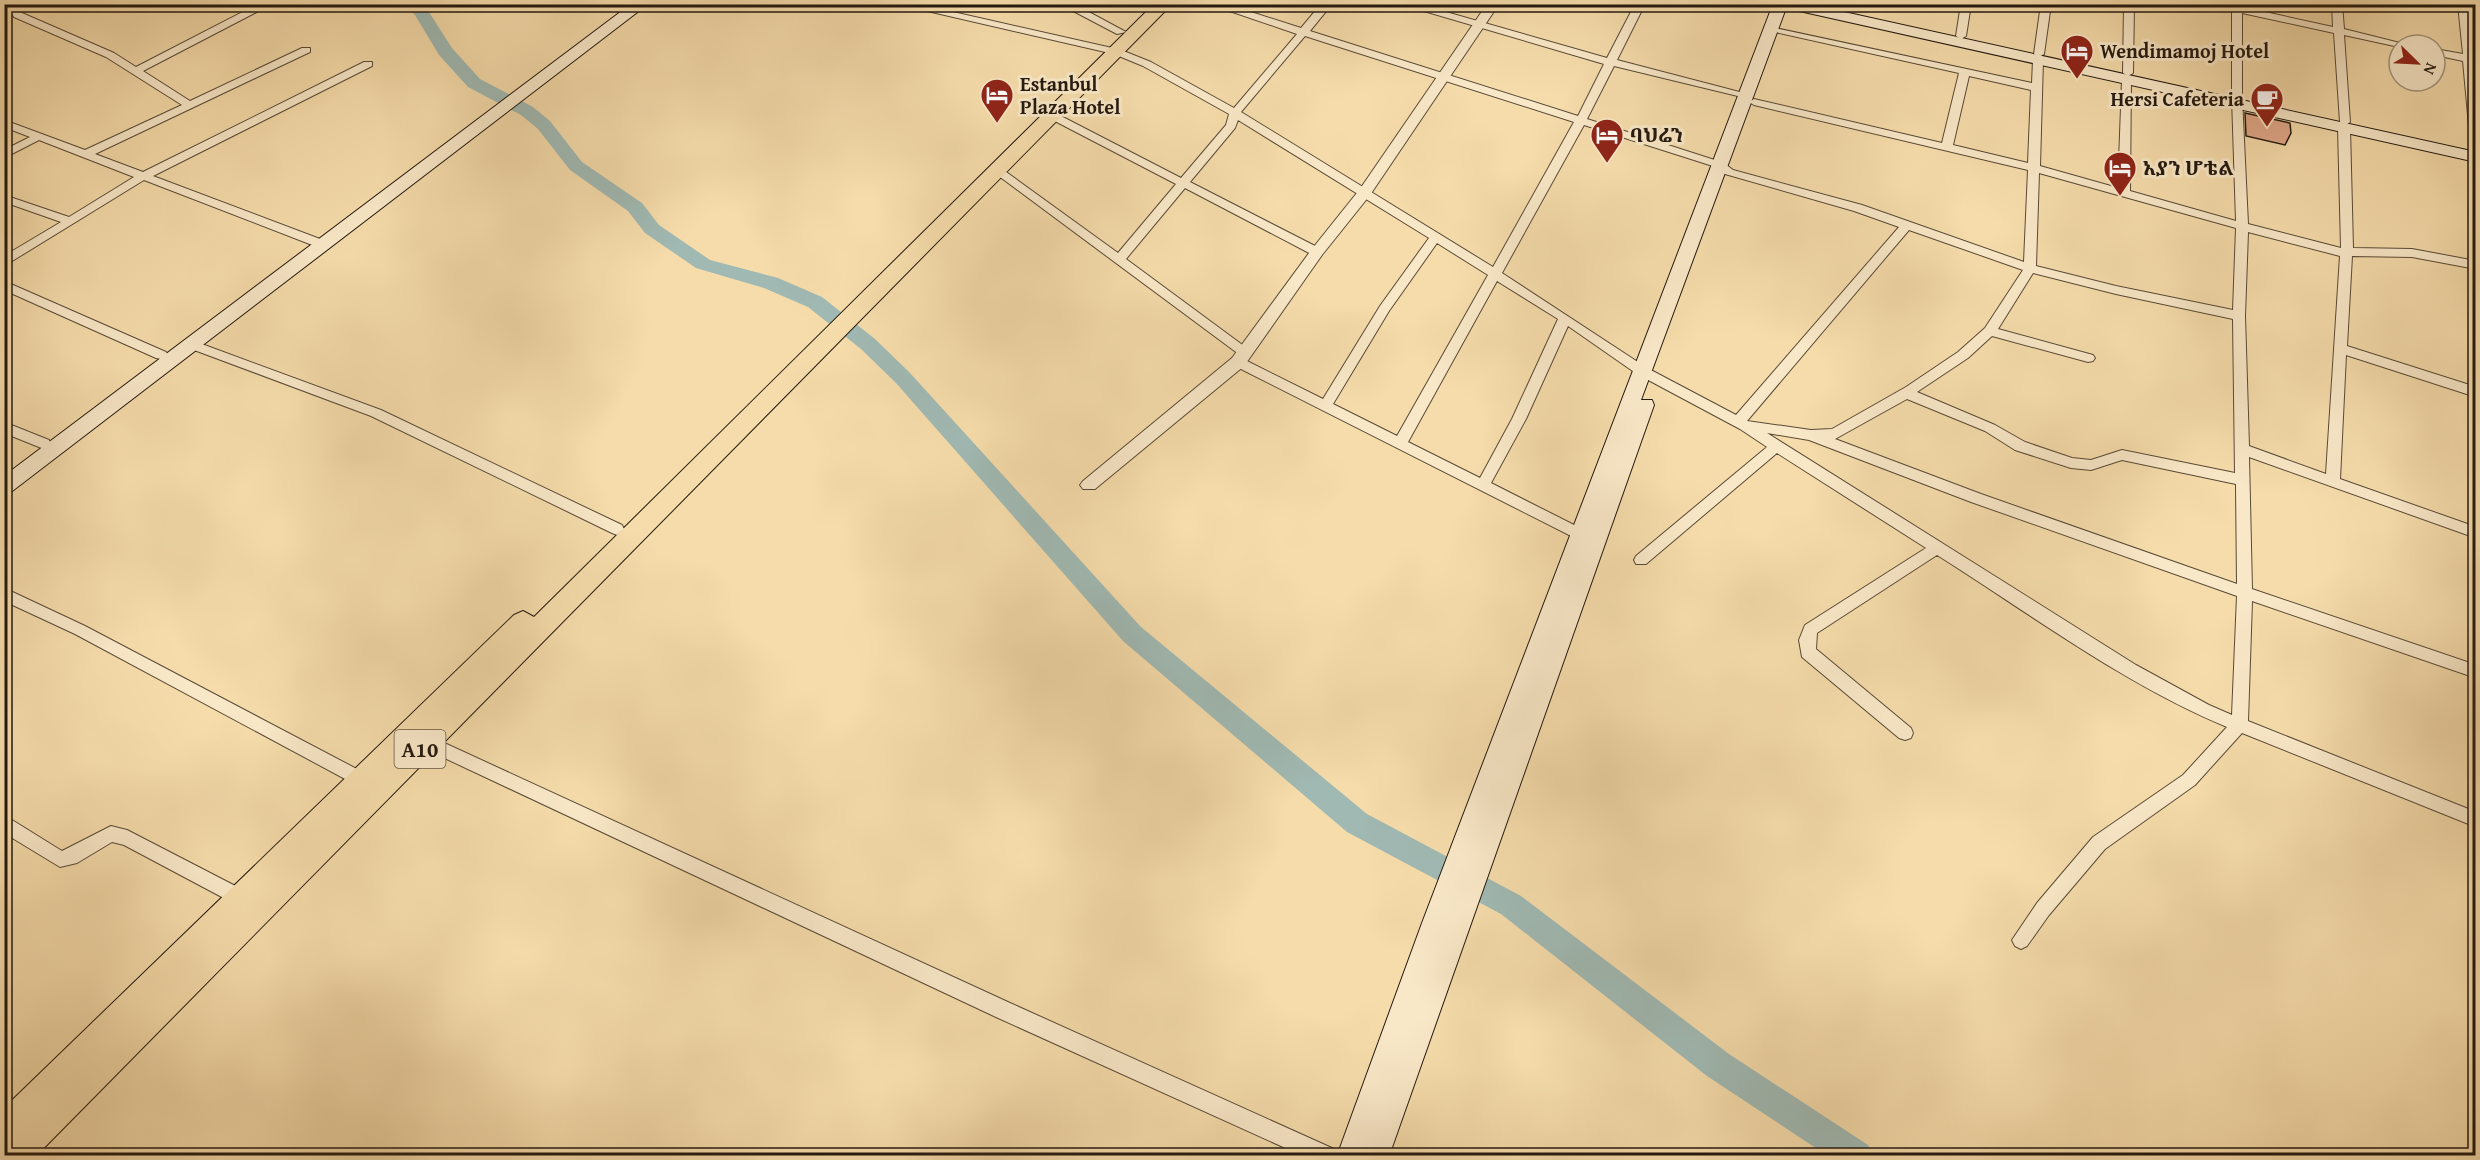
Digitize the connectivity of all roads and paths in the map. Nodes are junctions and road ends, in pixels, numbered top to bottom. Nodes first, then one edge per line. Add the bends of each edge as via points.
1 (21, 4) edge
2 (267, 4) edge
3 (628, 4) edge
4 (641, 4) edge
5 (902, 4) edge
6 (1065, 4) edge
7 (1149, 4) edge
8 (1164, 4) edge
9 (1214, 4) edge
10 (1327, 4) edge
11 (1406, 4) edge
12 (1493, 4) edge
13 (1640, 4) edge
14 (1780, 4) edge
15 (1815, 4) edge
16 (1966, 4) edge
17 (2046, 4) edge
18 (2129, 4) edge
19 (2212, 4) edge
20 (2337, 4) edge
21 (2463, 4) edge
22 (1789, 5) edge
23 (2237, 7) edge
24 (1480, 25) junction
25 (1779, 30) junction
26 (1121, 32) junction
27 (2340, 32) junction
28 (1305, 33) junction
29 (1961, 36) junction
30 (2387, 42) edge
31 (306, 50) dead end
32 (1110, 50) junction
33 (2447, 54) edge
34 (2038, 57) junction
35 (2471, 59) edge
36 (1610, 62) junction
37 (368, 64) dead end
38 (136, 71) junction
39 (1965, 71) junction
40 (543, 74) junction
41 (1443, 76) junction
42 (2127, 77) junction
43 (2038, 88) junction
44 (1750, 98) junction
45 (2237, 101) junction
46 (190, 105) junction
47 (1235, 113) junction
48 (1053, 116) junction
49 (1581, 120) junction
50 (2475, 120) edge
51 (4, 123) edge
52 (2344, 125) junction
53 (39, 136) junction
54 (2475, 137) edge
55 (1947, 147) junction
56 (2475, 151) edge
57 (86, 154) junction
58 (4, 155) edge
59 (2475, 158) edge
60 (1724, 168) junction
61 (2036, 168) junction
62 (998, 171) junction
63 (145, 175) junction
64 (1184, 185) junction
65 (1365, 192) junction
66 (2124, 193) junction
67 (8, 203) edge
68 (70, 221) junction
69 (1908, 224) junction
70 (2242, 227) junction
71 (1436, 236) junction
72 (318, 243) junction
73 (1317, 252) junction
74 (2346, 253) junction
75 (1119, 259) junction
76 (4, 262) edge
77 (2475, 265) edge
78 (2030, 267) junction
79 (1495, 273) junction
80 (4, 285) edge
81 (873, 286) junction
82 (2240, 316) junction
83 (1565, 318) junction
84 (1990, 331) junction
85 (820, 340) junction
86 (191, 344) junction
87 (2340, 348) junction
88 (160, 355) junction
89 (1241, 357) junction
90 (2088, 358) dead end
91 (1649, 374) junction
92 (2475, 392) edge
93 (1905, 393) junction
94 (1325, 406) junction
95 (1741, 424) junction
96 (4, 427) edge
97 (1812, 435) junction
98 (44, 444) junction
99 (1400, 444) junction
100 (1777, 446) junction
101 (2241, 449) junction
102 (4, 474) edge
103 (2242, 480) junction
104 (2333, 483) junction
105 (1089, 485) dead end
106 (1482, 486) junction
107 (4, 487) edge
108 (617, 529) junction
109 (2475, 533) edge
110 (1581, 536) junction
111 (1937, 548) junction
112 (1641, 560) dead end
113 (2246, 593) junction
114 (4, 594) edge
115 (2475, 672) edge
116 (2240, 724) junction
117 (1905, 732) dead end
118 (427, 742) junction
119 (371, 784) junction
120 (1496, 790) junction
121 (2475, 820) edge
122 (4, 823) edge
123 (241, 898) junction
124 (1446, 927) junction
125 (2021, 940) dead end
126 (4, 1132) edge
127 (12, 1155) edge
128 (1327, 1155) edge
129 (1351, 1155) edge
130 (1375, 1155) edge

1 - 38 street via 15,11 18,15 110,55
2 - 38 street
3 - 40 main road
4 - 40 main road
5 - 32 street
6 - 26 street
7 - 26 highway, A10
8 - 32 highway, A10
9 - 28 street
10 - 28 street
11 - 24 street
12 - 24 street
13 - 36 street
14 - 44 main road
15 - 29 main road
16 - 29 street
17 - 34 street
18 - 42 street
19 - 23 street
20 - 27 street
21 - 35 street
22 - 25 main road
22 - 34 main road
23 - 27 street
23 - 45 street
24 - 36 street
24 - 41 street
25 - 39 street
25 - 44 main road
26 - 32 highway, A10
27 - 30 street
27 - 52 street
28 - 41 street
28 - 47 street
29 - 34 main road
31 - 46 street
32 - 47 street via 1147,64
32 - 48 highway, A10
32 - 81 highway, A10
33 - 35 street
34 - 42 main road
34 - 43 street
35 - 50 street
36 - 44 street
36 - 49 street
37 - 63 street
38 - 46 street
39 - 43 street
39 - 55 street
40 - 72 main road
41 - 49 street
41 - 65 street
42 - 45 main road
42 - 66 street
43 - 61 street
44 - 55 street
44 - 60 main road
45 - 52 main road
45 - 70 street
46 - 57 street
47 - 64 street via 1231,126
47 - 65 street
48 - 62 highway, A10
48 - 64 street
49 - 60 street
49 - 79 street
50 - 54 street
51 - 53 street
52 - 56 main road
52 - 59 main road
52 - 74 street
53 - 57 street
53 - 58 street
55 - 61 street
57 - 63 street
60 - 69 street
60 - 91 main road
61 - 66 street
61 - 78 street
62 - 75 street
62 - 81 highway, A10
63 - 68 street
63 - 72 street
64 - 73 street
64 - 75 street
65 - 71 street
65 - 73 street
66 - 70 street
67 - 68 street
68 - 76 street
69 - 78 street
69 - 95 street
70 - 74 street
70 - 82 street
71 - 79 street
71 - 94 street via 1384,309
72 - 86 main road
72 - 88 main road
73 - 89 street
74 - 77 street via 2412,253
74 - 87 street
75 - 89 street
78 - 82 street
78 - 84 street
79 - 83 street
79 - 99 street
80 - 88 street
81 - 85 highway, A10
82 - 101 street
83 - 91 street
83 - 106 street via 1520,420
84 - 90 street
84 - 93 street via 1963,355
85 - 108 highway, A10
85 - 118 highway, A10
86 - 107 main road
86 - 108 street via 376,413
87 - 92 street
87 - 104 street via 2332,442
88 - 98 main road
89 - 94 street
89 - 105 street
91 - 95 street
91 - 110 main road
91 - 120 main road
93 - 97 street via 1834,434
93 - 103 street via 1990,428 2020,446 2071,463 2091,465 2122,455
94 - 99 street
95 - 97 street
95 - 100 street
96 - 98 street
97 - 113 street via 1922,479
98 - 102 main road
99 - 106 street
100 - 111 street
100 - 112 street
101 - 103 street
101 - 104 street
103 - 113 street
104 - 109 street
106 - 110 street
108 - 119 highway, A10
110 - 120 main road
111 - 116 street via 2130,670 2203,710
111 - 117 street via 1810,629 1807,640 1808,652
113 - 115 street
113 - 116 street
114 - 119 street via 81,630
116 - 121 street
116 - 125 street via 2189,780 2099,843
118 - 119 highway, A10
118 - 128 street via 1003,1010
119 - 123 highway, A10
119 - 127 highway, A10
120 - 124 main road
122 - 123 street via 60,859 71,857 111,834 127,838
123 - 126 highway, A10
124 - 129 main road
124 - 130 main road

